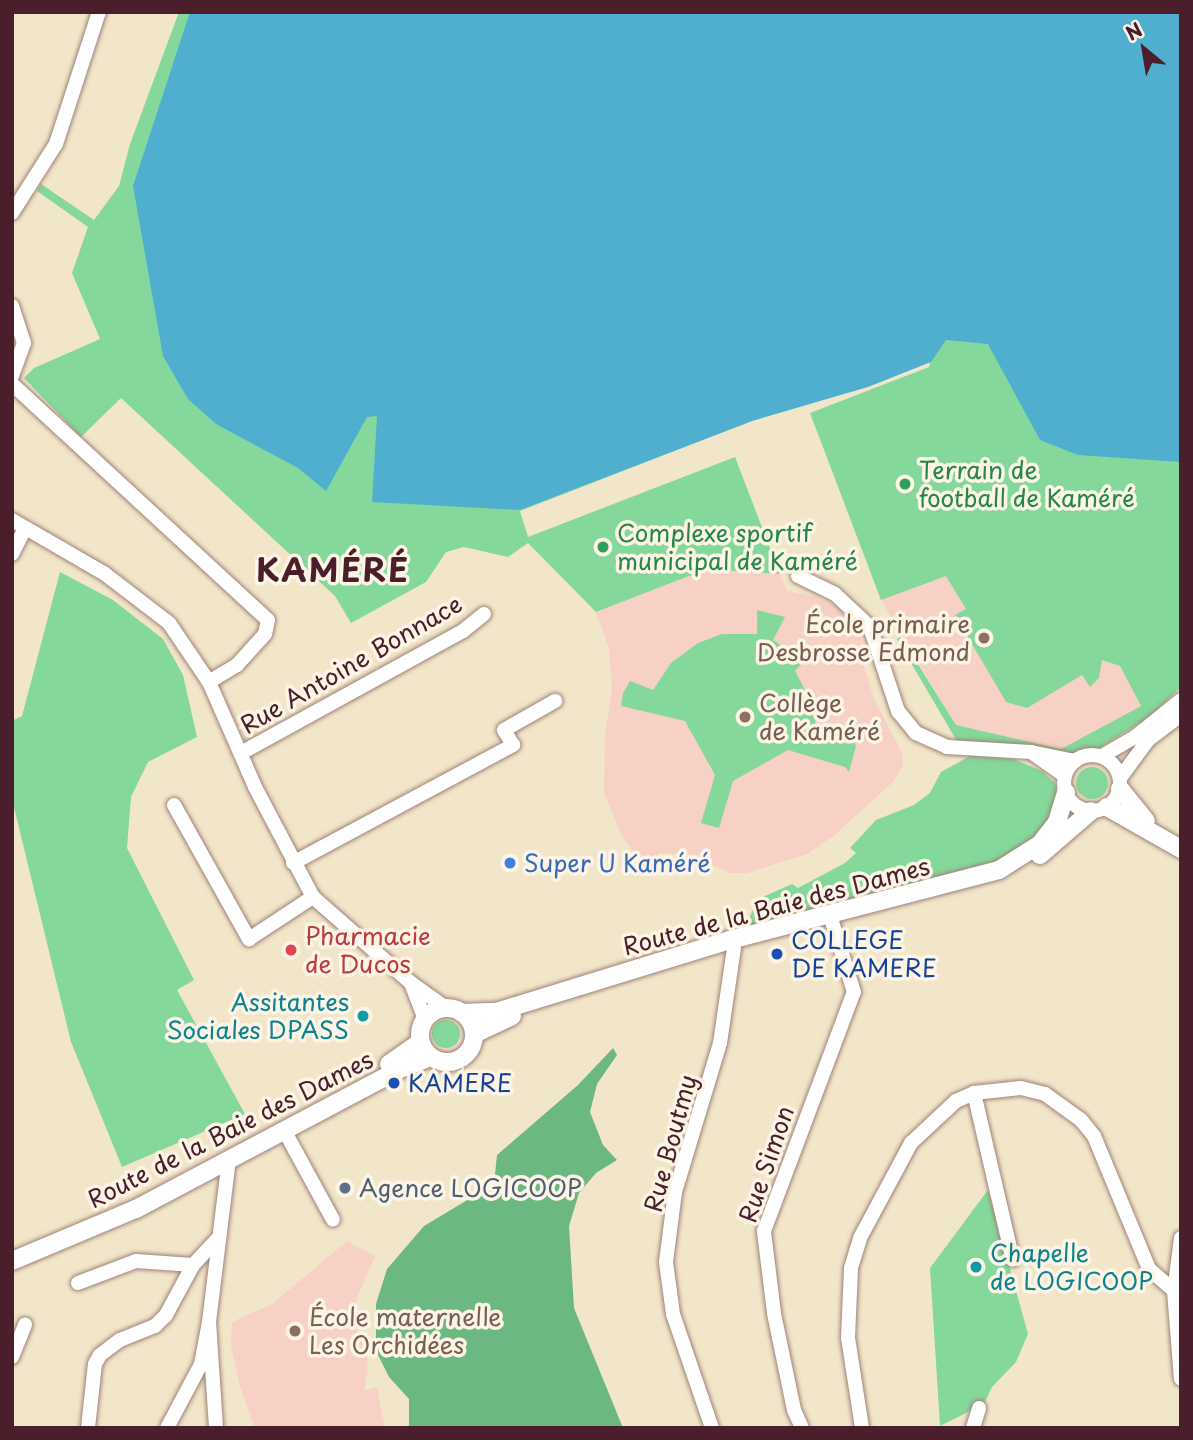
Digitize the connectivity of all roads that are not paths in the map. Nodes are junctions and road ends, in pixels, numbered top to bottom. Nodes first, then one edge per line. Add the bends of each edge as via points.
1 (99, 12) edge
2 (12, 213) edge
3 (12, 306) edge
4 (12, 376) edge
5 (12, 384) edge
6 (12, 520) edge
7 (25, 529) junction
8 (12, 554) edge
9 (798, 576) dead end
10 (484, 614) dead end
11 (209, 682) junction
12 (1181, 700) edge
13 (555, 701) dead end
14 (1181, 715) edge
15 (1031, 752) junction
16 (241, 753) junction
17 (1102, 756) junction
18 (1075, 761) junction
19 (1120, 783) junction
20 (1065, 784) junction
21 (174, 805) dead end
22 (1099, 809) junction
23 (1174, 846) edge
24 (293, 863) junction
25 (313, 897) junction
26 (832, 922) junction
27 (734, 948) junction
28 (411, 983) junction
29 (454, 1010) junction
30 (425, 1019) junction
31 (474, 1034) junction
32 (420, 1042) junction
33 (431, 1057) junction
34 (974, 1093) junction
35 (284, 1130) junction
36 (229, 1160) junction
37 (333, 1220) dead end
38 (1181, 1238) edge
39 (217, 1239) junction
40 (12, 1251) edge
41 (1013, 1260) dead end
42 (12, 1261) edge
43 (193, 1265) junction
44 (78, 1283) dead end
45 (1174, 1291) junction
46 (209, 1322) junction
47 (25, 1325) dead end
48 (12, 1357) edge
49 (1181, 1379) edge
50 (979, 1408) dead end
51 (858, 1427) edge
52 (88, 1428) edge
53 (167, 1428) edge
54 (216, 1428) edge
55 (712, 1428) edge
56 (802, 1428) edge
57 (973, 1428) edge

1 - 2 street via 56,144
3 - 4 street via 24,343
5 - 11 street via 264,614 270,627 265,635 237,665
6 - 7 street
7 - 8 street
7 - 11 street via 105,575 169,623
9 - 15 street via 835,594 870,627 898,711 915,733 947,747
10 - 16 street, Rue Antoine Bonnace via 463,631
11 - 16 street
12 - 17 street via 1135,737
13 - 24 street via 504,730 513,745
14 - 19 street via 1148,740
15 - 18 street
15 - 20 street
16 - 24 street
17 - 18 street
17 - 19 street via 1114,764
18 - 20 street
19 - 22 street
19 - 23 main road
20 - 22 street via 1075,806
20 - 29 main road, Route de la Baie des Dames via 1057,822 1040,844 999,870 730,940 496,1012
21 - 25 street via 248,939
22 - 23 main road
22 - 26 main road, Route de la Baie des Dames via 1043,853 1001,876
24 - 25 street
25 - 28 street
26 - 27 main road, Route de la Baie des Dames
26 - 56 street, Rue Simon via 854,992 764,1231 774,1313 794,1410
27 - 31 main road, Route de la Baie des Dames via 500,1019
27 - 55 street, Rue Boutmy via 718,1054 676,1192 666,1262 673,1314
28 - 29 street
28 - 30 street
29 - 30 main road
29 - 31 main road
30 - 32 main road
31 - 33 main road via 470,1050 458,1060 442,1062
32 - 33 main road
32 - 40 main road, Route de la Baie des Dames via 401,1058 123,1203
33 - 35 main road, Route de la Baie des Dames
34 - 41 street
34 - 45 street via 1021,1088 1045,1094 1081,1120 1094,1136 1149,1269
34 - 51 street via 932,1120 911,1143 860,1238 851,1268 848,1338
35 - 36 main road, Route de la Baie des Dames
35 - 37 street
36 - 39 street
36 - 42 main road, Route de la Baie des Dames via 136,1209
38 - 45 street
39 - 43 street
39 - 46 street
43 - 44 street via 136,1261
43 - 52 street via 161,1320 100,1355
45 - 49 street
46 - 53 street via 201,1364
46 - 54 street
47 - 48 street
50 - 57 street

